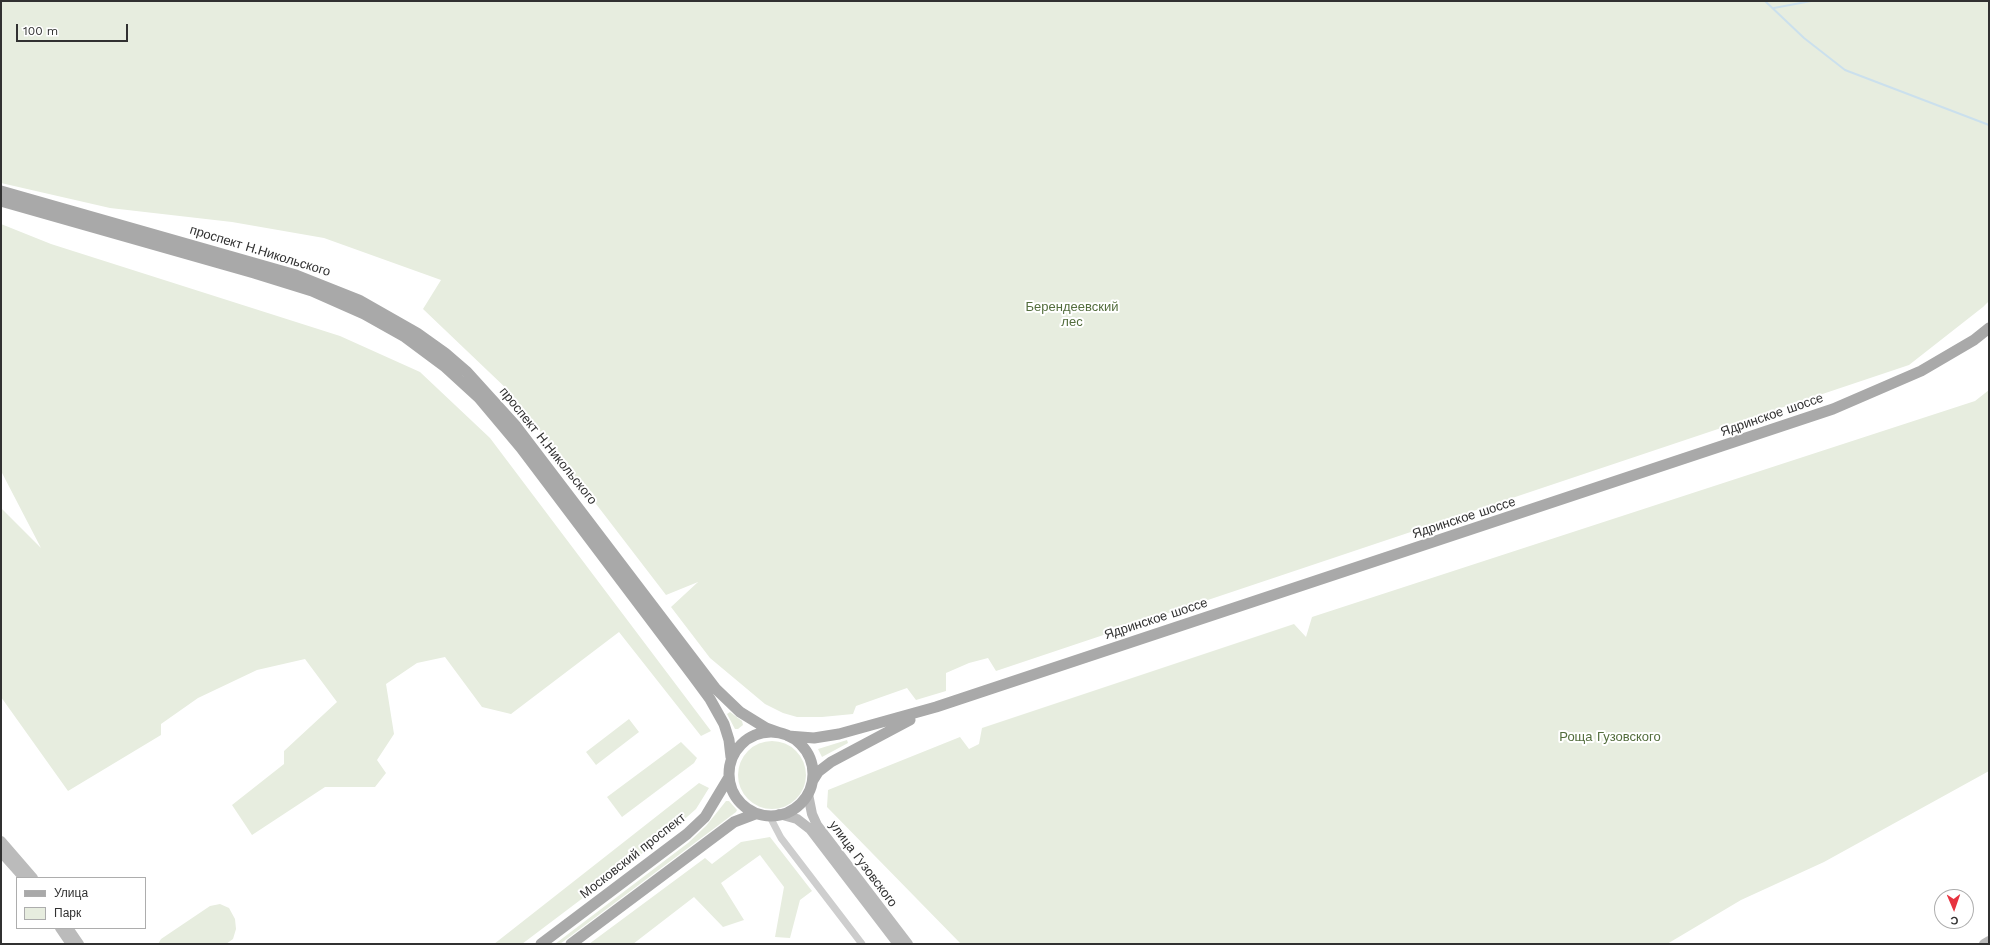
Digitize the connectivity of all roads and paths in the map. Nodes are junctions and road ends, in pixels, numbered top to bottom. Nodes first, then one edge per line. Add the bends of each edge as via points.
1 (1, 190) edge
2 (1, 201) edge
3 (1989, 328) edge
4 (936, 707) junction
5 (784, 734) junction
6 (731, 757) junction
7 (729, 777) junction
8 (813, 780) junction
9 (808, 794) junction
10 (755, 814) junction
11 (774, 815) junction
12 (2, 847) edge
13 (28, 877) edge
14 (61, 929) edge
15 (69, 929) edge
16 (1989, 941) edge
17 (71, 944) edge
18 (79, 944) edge
19 (541, 944) edge
20 (571, 944) edge
21 (862, 944) edge
22 (898, 944) edge
23 (908, 944) edge
24 (1984, 944) edge

1 - 5 main road, проспект Н.Никольского via 296,275 359,300 417,333 466,372 516,426 716,689 740,712 766,728
2 - 6 main road, проспект Н.Никольского via 312,291 364,314 398,333 444,366 479,398 521,448 710,699 724,724
3 - 4 main road, Ядринское шоссе via 1974,340 1921,371 1833,409
4 - 5 main road, Ядринское шоссе via 840,734 809,738
4 - 8 main road, Ядринское шоссе via 831,762 818,772
5 - 6 main road via 761,734 752,737 740,744
5 - 8 main road via 802,744 806,750 812,763
6 - 7 main road
7 - 10 main road via 735,797
7 - 19 main road, Московский проспект via 704,817 687,834
8 - 9 main road
9 - 11 main road via 794,809
9 - 23 main road, улица Гузовского via 817,824
10 - 11 main road
10 - 20 main road via 734,822
11 - 21 street via 781,838
11 - 22 main road, улица Гузовского via 797,819 810,829
12 - 13 main road
14 - 17 main road
15 - 18 main road
16 - 24 main road

